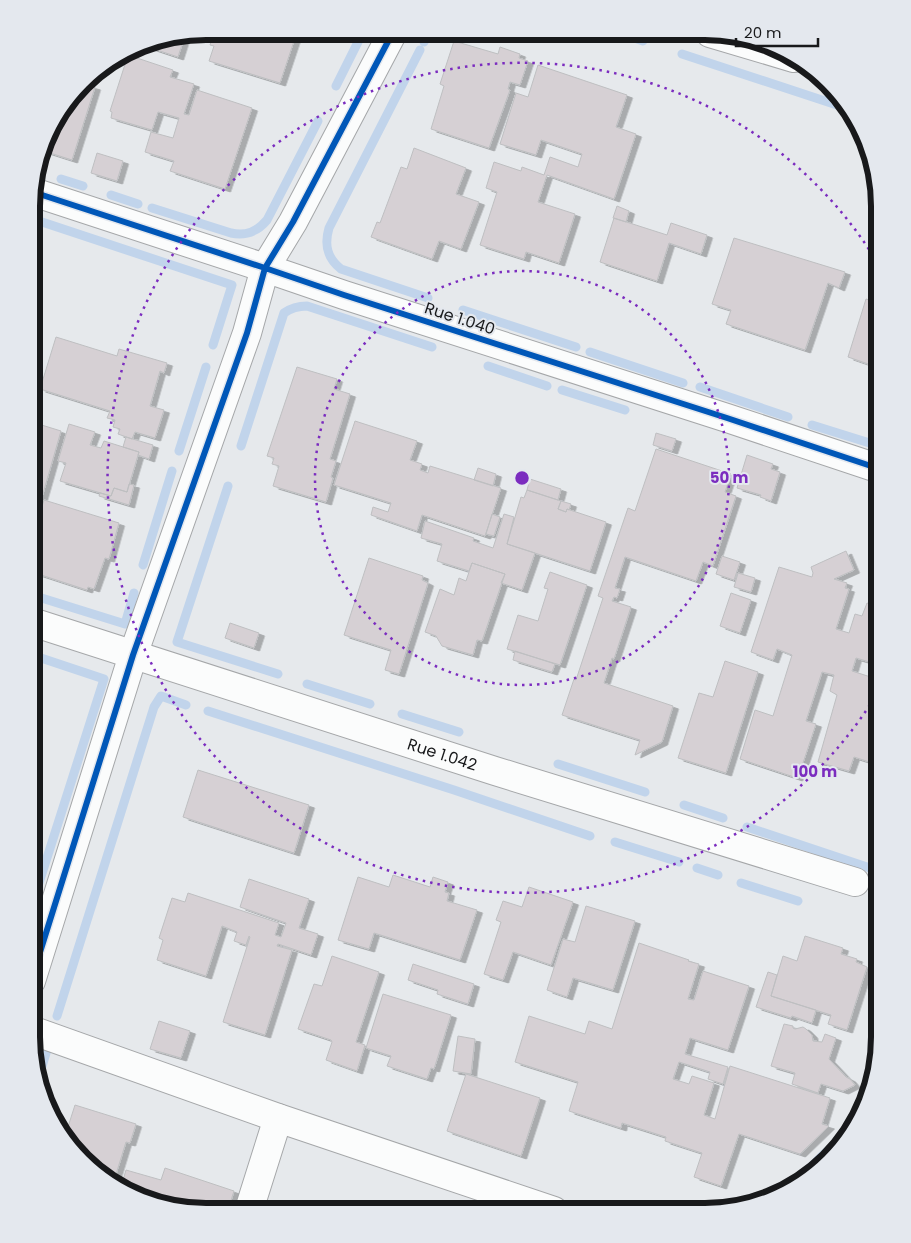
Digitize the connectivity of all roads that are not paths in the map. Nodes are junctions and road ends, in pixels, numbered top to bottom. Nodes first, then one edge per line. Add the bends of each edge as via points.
1 (388, 40) edge
2 (41, 194) edge
3 (265, 268) junction
4 (871, 467) edge
5 (40, 625) edge
6 (133, 655) junction
7 (855, 882) dead end
8 (40, 952) edge
9 (40, 1033) edge
10 (278, 1118) junction
11 (252, 1203) edge
12 (530, 1203) edge

1 - 3 street via 293,222
2 - 3 street, Rue 1.040
3 - 4 street, Rue 1.040
3 - 6 street via 247,333
5 - 6 street, Rue 1.042
6 - 7 street, Rue 1.042
6 - 8 street
9 - 10 street
10 - 11 street
10 - 12 street

